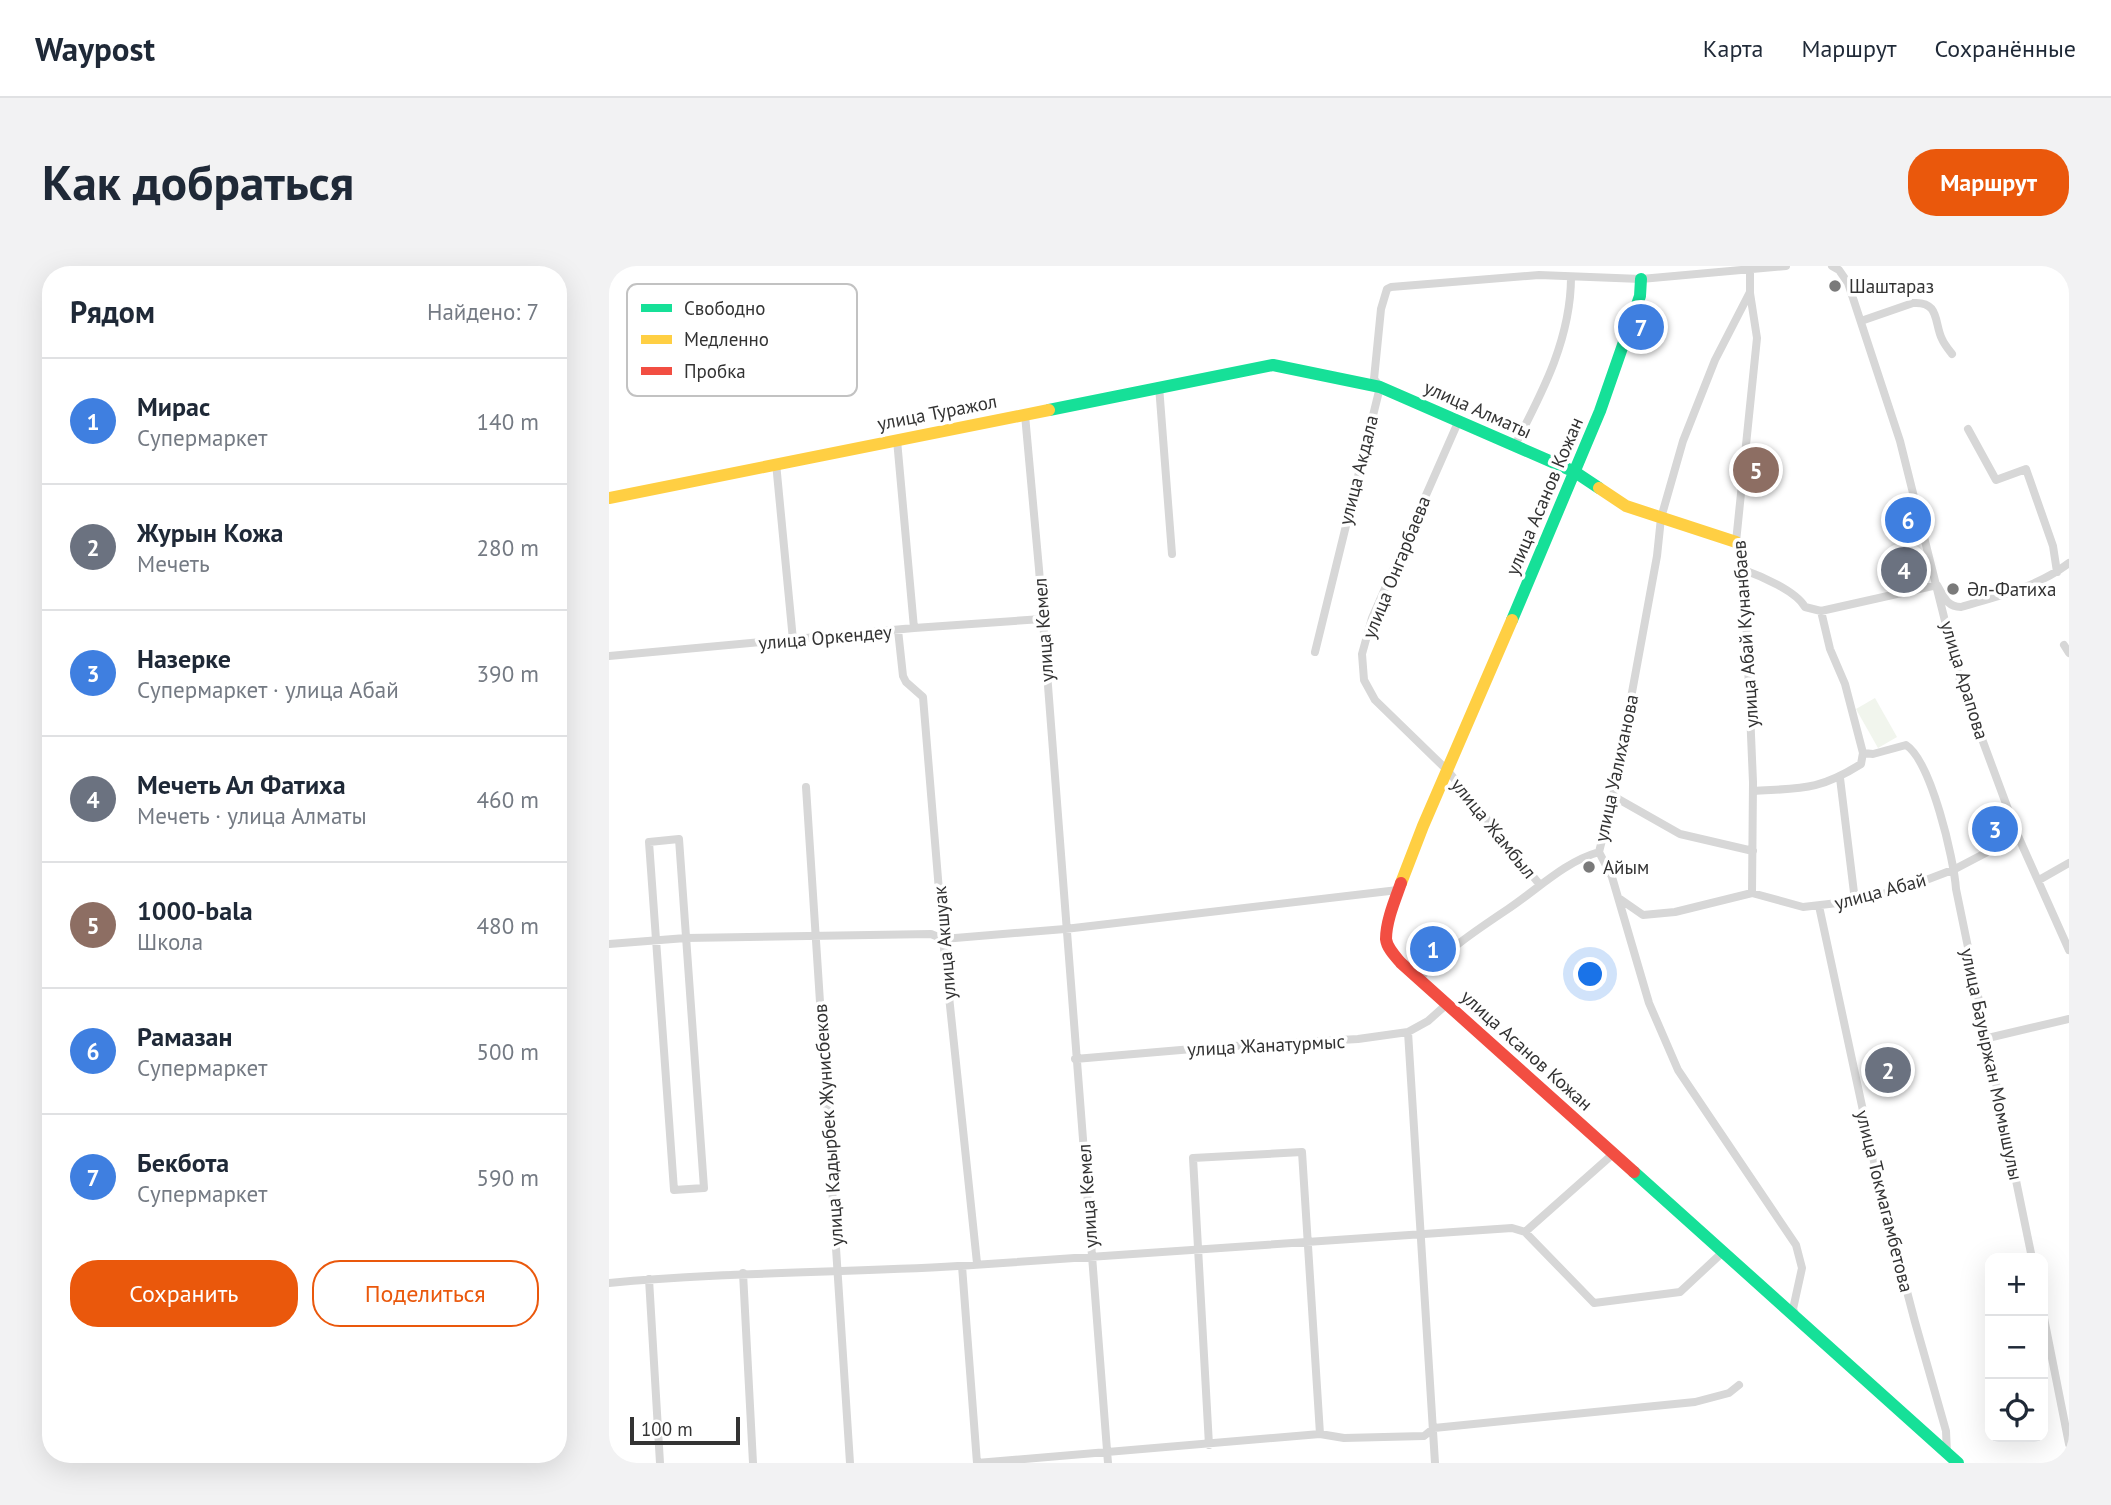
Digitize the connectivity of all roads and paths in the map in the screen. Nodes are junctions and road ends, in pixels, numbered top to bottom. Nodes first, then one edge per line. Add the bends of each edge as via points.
1 (1786, 266) edge
2 (1832, 266) edge
3 (1750, 270) junction
4 (1571, 277) junction
5 (1641, 279) junction
6 (1750, 292) junction
7 (1861, 321) junction
8 (1952, 354) dead end
9 (1273, 365) joint
10 (1159, 386) junction
11 (1380, 387) junction
12 (1025, 415) junction
13 (1459, 420) junction
14 (1968, 429) dead end
15 (897, 440) junction
16 (1514, 447) junction
17 (776, 463) junction
18 (1575, 472) junction
19 (609, 498) edge
20 (1661, 519) junction
21 (1736, 542) junction
22 (1172, 554) dead end
23 (2069, 564) edge
24 (1744, 570) junction
25 (2057, 572) junction
26 (1937, 585) junction
27 (1821, 611) junction
28 (1042, 619) junction
29 (914, 628) junction
30 (898, 630) junction
31 (793, 640) junction
32 (1315, 652) dead end
33 (609, 656) edge
34 (1863, 753) junction
35 (1448, 771) junction
36 (1840, 778) junction
37 (806, 787) dead end
38 (1753, 792) junction
39 (1613, 796) junction
40 (2018, 836) junction
41 (1753, 851) junction
42 (1599, 852) junction
43 (2069, 863) edge
44 (1955, 869) junction
45 (2039, 880) junction
46 (1540, 885) junction
47 (1398, 890) junction
48 (1752, 893) junction
49 (1618, 897) junction
50 (1855, 901) junction
51 (1819, 906) junction
52 (1065, 929) junction
53 (815, 936) junction
54 (686, 938) junction
55 (943, 939) junction
56 (656, 940) junction
57 (609, 944) edge
58 (2069, 950) edge
59 (1419, 979) junction
60 (1447, 1004) junction
61 (2069, 1019) edge
62 (1408, 1032) junction
63 (1987, 1038) junction
64 (1075, 1059) junction
65 (1613, 1154) junction
66 (1525, 1232) junction
67 (1420, 1234) junction
68 (1310, 1242) junction
69 (1198, 1249) junction
70 (1724, 1251) junction
71 (2031, 1253) edge
72 (1091, 1256) junction
73 (977, 1263) junction
74 (962, 1266) junction
75 (838, 1272) junction
76 (743, 1273) junction
77 (649, 1279) junction
78 (609, 1283) edge
79 (2044, 1316) edge
80 (1796, 1318) junction
81 (1739, 1385) dead end
82 (1434, 1428) junction
83 (1320, 1434) junction
84 (2069, 1444) edge
85 (1209, 1445) junction
86 (1107, 1452) junction
87 (1947, 1453) junction
88 (660, 1463) edge
89 (753, 1463) edge
90 (850, 1463) edge
91 (1108, 1463) edge
92 (1435, 1463) edge
93 (1958, 1463) edge

1 - 3 street
2 - 7 street, улица Арапова via 1849,283
3 - 5 street
3 - 6 street, улица Уалиханова
4 - 5 street
4 - 11 street, улица Акдала via 1538,275 1391,286 1383,299 1374,379
4 - 16 street via 1571,303 1559,349
5 - 18 street, улица Асанов Кожан via 1640,296
6 - 20 street, улица Уалиханова via 1697,401
6 - 21 street, улица Абай Кунанбаев via 1757,338
7 - 8 street via 1922,302 1938,320 1941,338
7 - 26 street, улица Арапова via 1901,441
9 - 10 street, улица Туражол
9 - 11 street, улица Алматы
10 - 12 street, улица Туражол
10 - 22 street
11 - 13 street, улица Алматы
11 - 32 street, улица Акдала
12 - 15 street, улица Туражол
12 - 28 street, улица Кемел
13 - 16 street, улица Алматы
13 - 35 street, улица Онгарбаева via 1372,618 1362,654 1364,680 1375,700
14 - 25 street via 1996,480 2026,469 2053,546
15 - 17 street, улица Туражол
15 - 29 street
16 - 18 street, улица Алматы
17 - 19 street, улица Туражол
17 - 31 street
18 - 20 street, улица Алматы via 1626,506
18 - 35 street, улица Асанов Кожан
20 - 21 street, улица Алматы
20 - 39 street, улица Уалиханова
21 - 24 street, улица Абай Кунанбаев
23 - 25 street
24 - 27 street via 1773,581 1805,607
24 - 38 street, улица Абай Кунанбаев
25 - 26 street via 1961,607 1946,602
26 - 27 street
26 - 40 street, улица Арапова via 1959,677
27 - 34 street
28 - 29 street, улица Оркендеу
28 - 52 street, улица Кемел
29 - 30 street, улица Оркендеу
30 - 31 street, улица Оркендеу
30 - 55 street, улица Акшуак via 903,676 923,697
31 - 33 street, улица Оркендеу
34 - 36 street via 1861,764
34 - 44 street, улица Бауыржан Момышулы via 1899,745 1912,749 1931,784
35 - 46 street, улица Жамбыл
35 - 47 street, улица Асанов Кожан
36 - 38 street via 1812,787
36 - 50 street
37 - 53 street, улица Кадырбек Жунисбеков
38 - 41 street, улица Абай Кунанбаев
39 - 41 street via 1681,834
39 - 42 street, улица Уалиханова
40 - 44 street, улица Абай
40 - 45 street, улица Арапова
41 - 48 street, улица Абай Кунанбаев
42 - 46 street, улица Жамбыл via 1582,856
42 - 49 street, улица Уалиханова
43 - 45 street
44 - 50 street, улица Абай
44 - 63 street, улица Бауыржан Момышулы
45 - 58 street, улица Арапова
46 - 59 street, улица Жамбыл via 1443,954
47 - 52 street
47 - 59 street, улица Асанов Кожан via 1386,940
48 - 49 street, улица Абай via 1643,915
48 - 51 street, улица Абай via 1793,905
49 - 80 street, улица Уалиханова via 1649,1003 1678,1070 1796,1245 1802,1268 1793,1309
50 - 51 street, улица Абай
51 - 87 street, улица Токмагамбетова via 1879,1185 1946,1431
52 - 55 street
52 - 64 street, улица Кемел
53 - 54 street
53 - 55 street via 931,934
53 - 75 street, улица Кадырбек Жунисбеков
54 - 56 street
54 - 56 street via 679,839 649,842
54 - 56 street via 705,1188 674,1190
55 - 73 street, улица Акшуак
56 - 57 street
59 - 60 street, улица Асанов Кожан
60 - 62 street, улица Жанатурмыс
60 - 65 street, улица Асанов Кожан
61 - 63 street
62 - 64 street, улица Жанатурмыс
62 - 67 street
63 - 71 street, улица Бауыржан Момышулы
64 - 72 street, улица Кемел
65 - 66 street
65 - 70 street, улица Асанов Кожан
66 - 67 street via 1512,1228
66 - 70 street via 1594,1303 1680,1292
67 - 68 street
67 - 82 street
68 - 69 street
68 - 69 street via 1302,1152 1193,1158
68 - 83 street
69 - 72 street
69 - 85 street
70 - 80 street, улица Асанов Кожан
72 - 73 street
72 - 86 street, улица Кемел
73 - 74 street
74 - 75 street
74 - 86 street via 978,1463
75 - 76 street
75 - 90 street, улица Кадырбек Жунисбеков
76 - 77 street
76 - 89 street
77 - 78 street
77 - 88 street
79 - 84 street
80 - 87 street, улица Асанов Кожан
81 - 82 street via 1729,1393 1695,1402
82 - 83 street via 1424,1436 1344,1438
82 - 92 street
83 - 85 street
85 - 86 street
86 - 91 street, улица Кемел
87 - 93 street, улица Асанов Кожан

